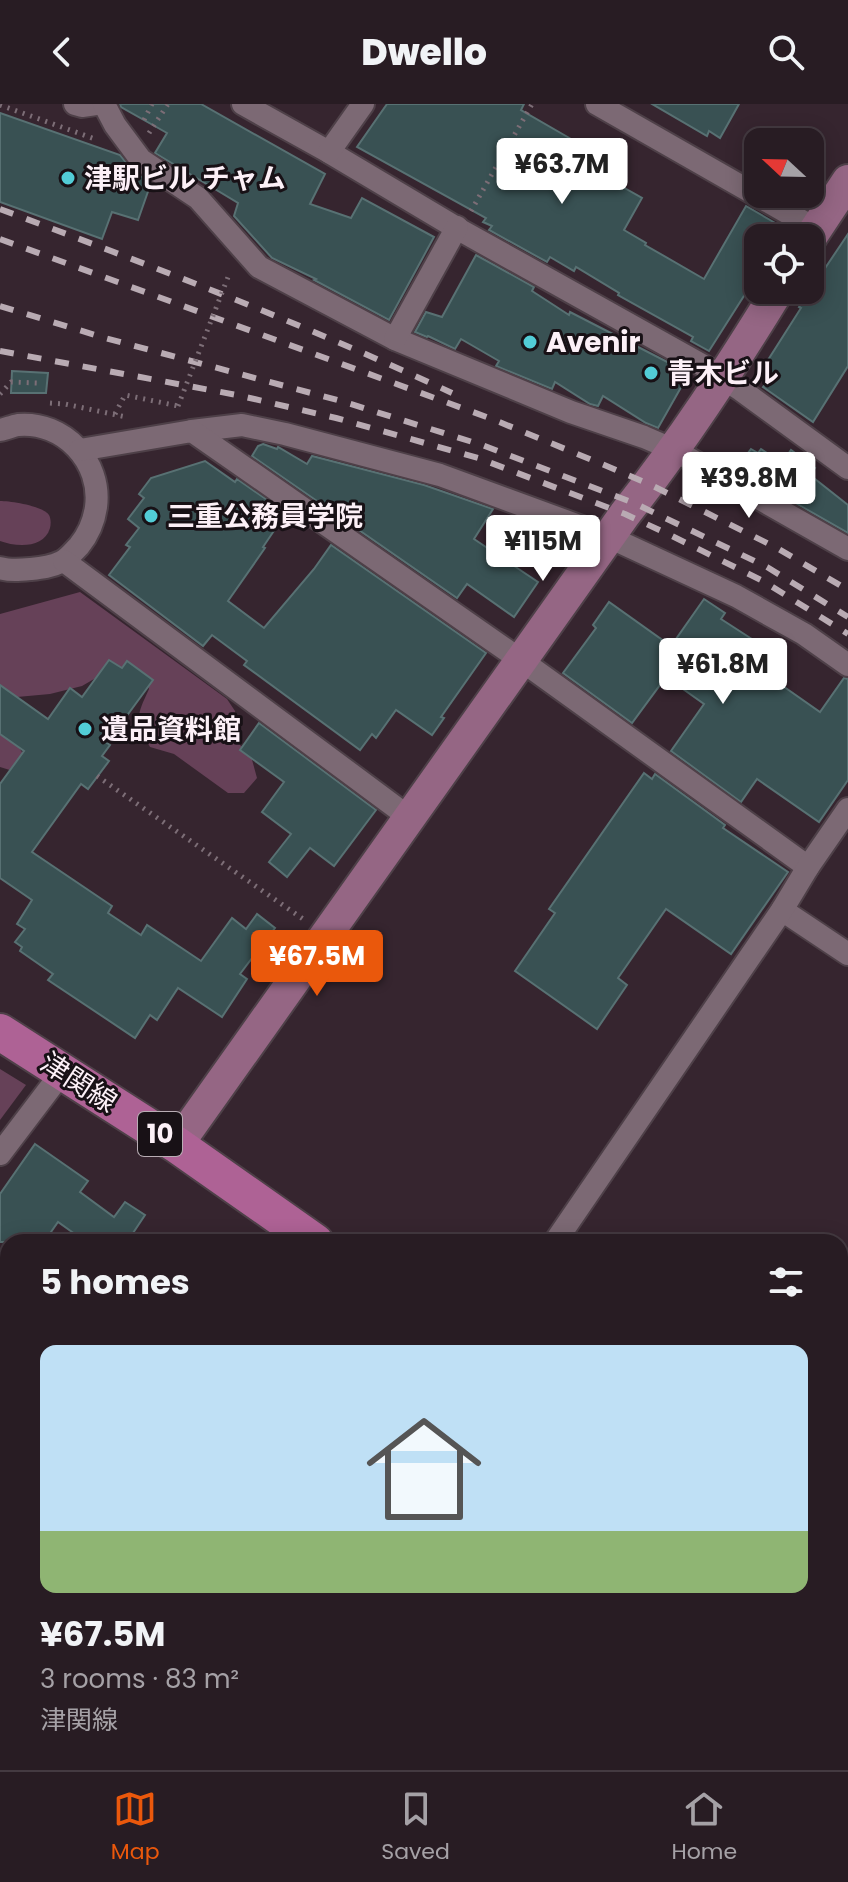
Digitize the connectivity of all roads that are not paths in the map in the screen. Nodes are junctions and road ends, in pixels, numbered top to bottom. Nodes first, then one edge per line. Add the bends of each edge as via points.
1 (75, 104) edge
2 (96, 104) edge
3 (104, 104) edge
4 (243, 104) edge
5 (363, 104) edge
6 (597, 104) edge
7 (329, 152) junction
8 (848, 181) edge
9 (796, 224) edge
10 (820, 224) edge
11 (458, 228) junction
12 (770, 304) edge
13 (395, 339) junction
14 (724, 379) junction
15 (0, 430) edge
16 (192, 431) junction
17 (80, 450) junction
18 (674, 450) junction
19 (848, 468) edge
20 (609, 537) junction
21 (848, 549) edge
22 (64, 561) junction
23 (0, 568) edge
24 (522, 661) junction
25 (848, 665) edge
26 (848, 809) edge
27 (410, 818) junction
28 (808, 867) junction
29 (782, 910) junction
30 (848, 954) edge
31 (0, 1032) edge
32 (63, 1071) junction
33 (177, 1145) junction
34 (0, 1154) edge
35 (304, 1234) edge
36 (560, 1234) edge

1 - 2 street
3 - 13 street via 141,160 198,198 259,267
4 - 7 street
5 - 7 street
6 - 9 street
7 - 11 street
8 - 10 street
11 - 13 street
11 - 14 street
12 - 14 street
13 - 18 street
14 - 18 street
14 - 19 street
15 - 17 street via 40,427 62,435
16 - 17 street
16 - 20 street via 242,425 285,434 440,475
16 - 24 street
17 - 22 street via 93,470 98,494 83,541
18 - 20 street
18 - 21 street
20 - 24 street
20 - 25 street via 736,596
22 - 23 street via 44,568
22 - 27 street
24 - 27 street
24 - 28 street
26 - 28 street
27 - 33 street
28 - 29 street
29 - 30 street
29 - 36 street
31 - 32 main road, 津関線 / 10
32 - 33 main road, 津関線 / 10
32 - 34 street
33 - 35 main road, 津関線 / 10

